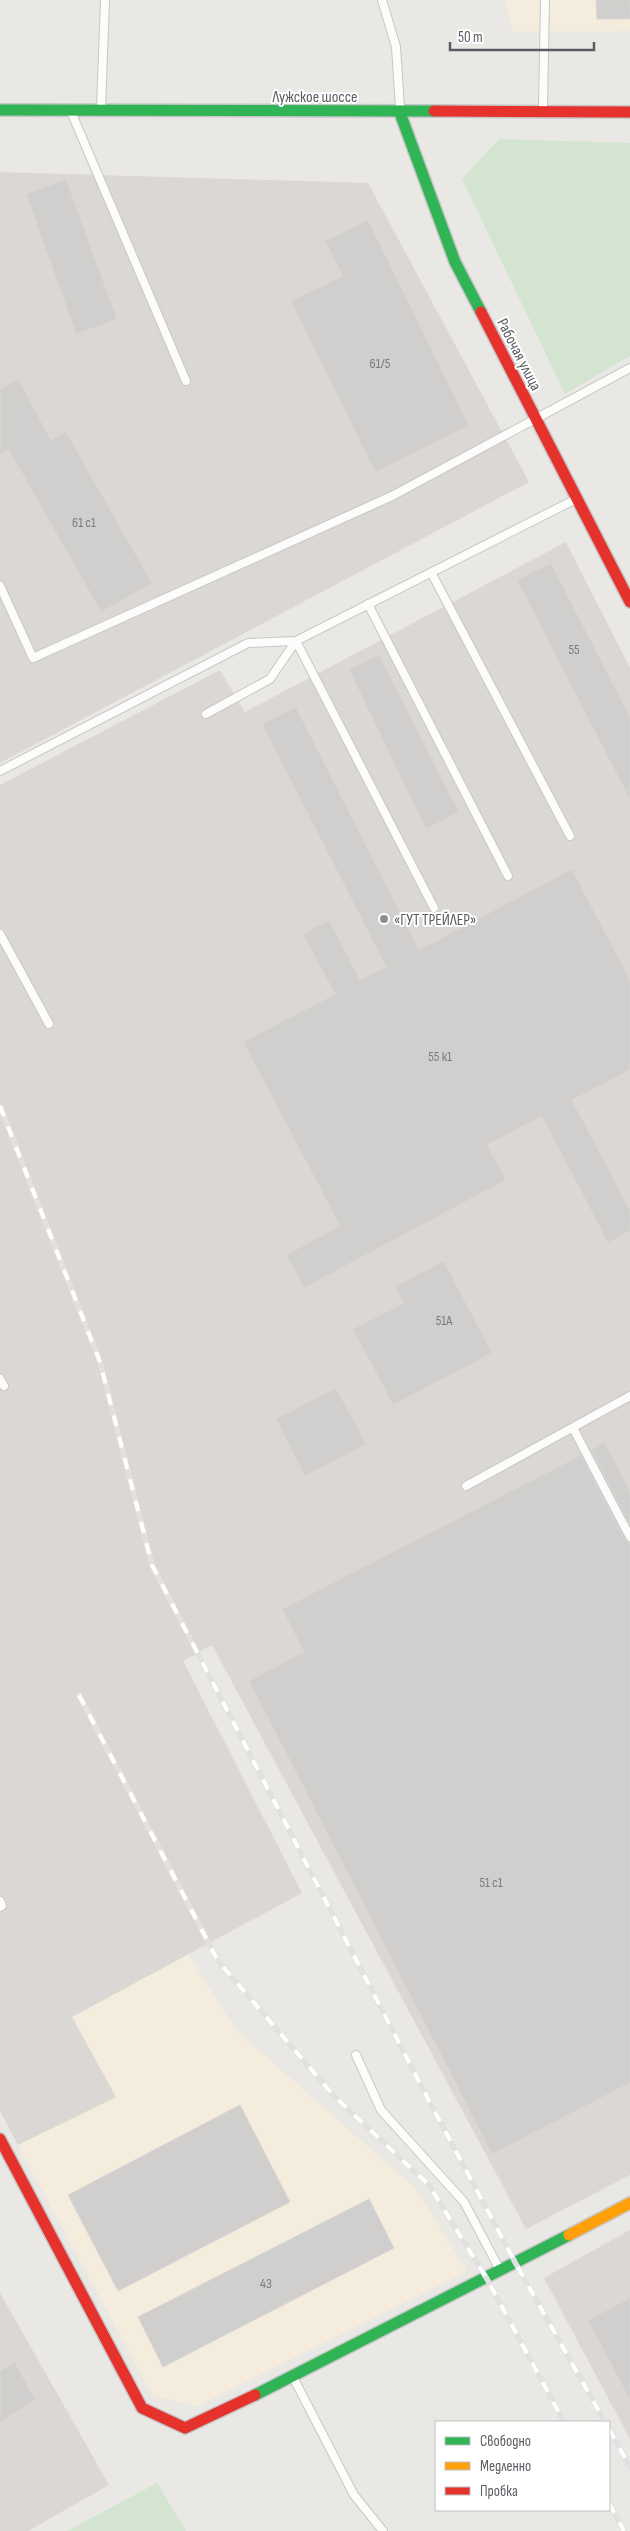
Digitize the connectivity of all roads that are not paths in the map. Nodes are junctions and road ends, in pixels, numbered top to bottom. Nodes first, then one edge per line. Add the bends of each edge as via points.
1 (105, 0) edge
2 (382, 0) edge
3 (545, 0) edge
4 (0, 110) edge
5 (71, 111) junction
6 (101, 112) junction
7 (400, 112) junction
8 (543, 112) junction
9 (630, 112) edge
10 (630, 368) edge
11 (186, 381) dead end
12 (536, 421) junction
13 (576, 499) junction
14 (432, 574) junction
15 (0, 586) edge
16 (630, 602) edge
17 (368, 604) junction
18 (296, 641) junction
19 (206, 714) dead end
20 (0, 771) edge
21 (570, 836) dead end
22 (508, 876) dead end
23 (434, 908) dead end
24 (0, 934) edge
25 (49, 1024) dead end
26 (630, 1396) edge
27 (572, 1428) junction
28 (466, 1486) dead end
29 (630, 1537) edge
30 (0, 1901) edge
31 (0, 1907) edge
32 (356, 2055) dead end
33 (0, 2139) edge
34 (630, 2203) edge
35 (501, 2272) junction
36 (294, 2377) junction
37 (383, 2531) edge

1 - 6 lane
2 - 7 lane via 396,47
3 - 8 lane
4 - 5 main road, Лужское шоссе
5 - 6 main road, Лужское шоссе
5 - 11 lane
6 - 7 main road, Лужское шоссе
7 - 8 main road, Лужское шоссе
7 - 12 main road, Рабочая улица via 455,262
8 - 9 main road, Лужское шоссе
10 - 12 lane
12 - 13 main road, Рабочая улица
12 - 15 lane via 392,496 33,658
13 - 14 lane
13 - 16 main road, Рабочая улица
14 - 17 lane
14 - 21 lane
17 - 18 lane
17 - 22 lane
18 - 19 lane via 270,680
18 - 20 lane via 248,643
18 - 23 lane
24 - 25 lane
26 - 27 lane
27 - 28 lane
27 - 29 lane
30 - 31 lane
32 - 35 lane via 382,2110 464,2202
33 - 36 main road via 142,2408 186,2428
34 - 35 main road
35 - 36 main road
36 - 37 lane via 354,2495

